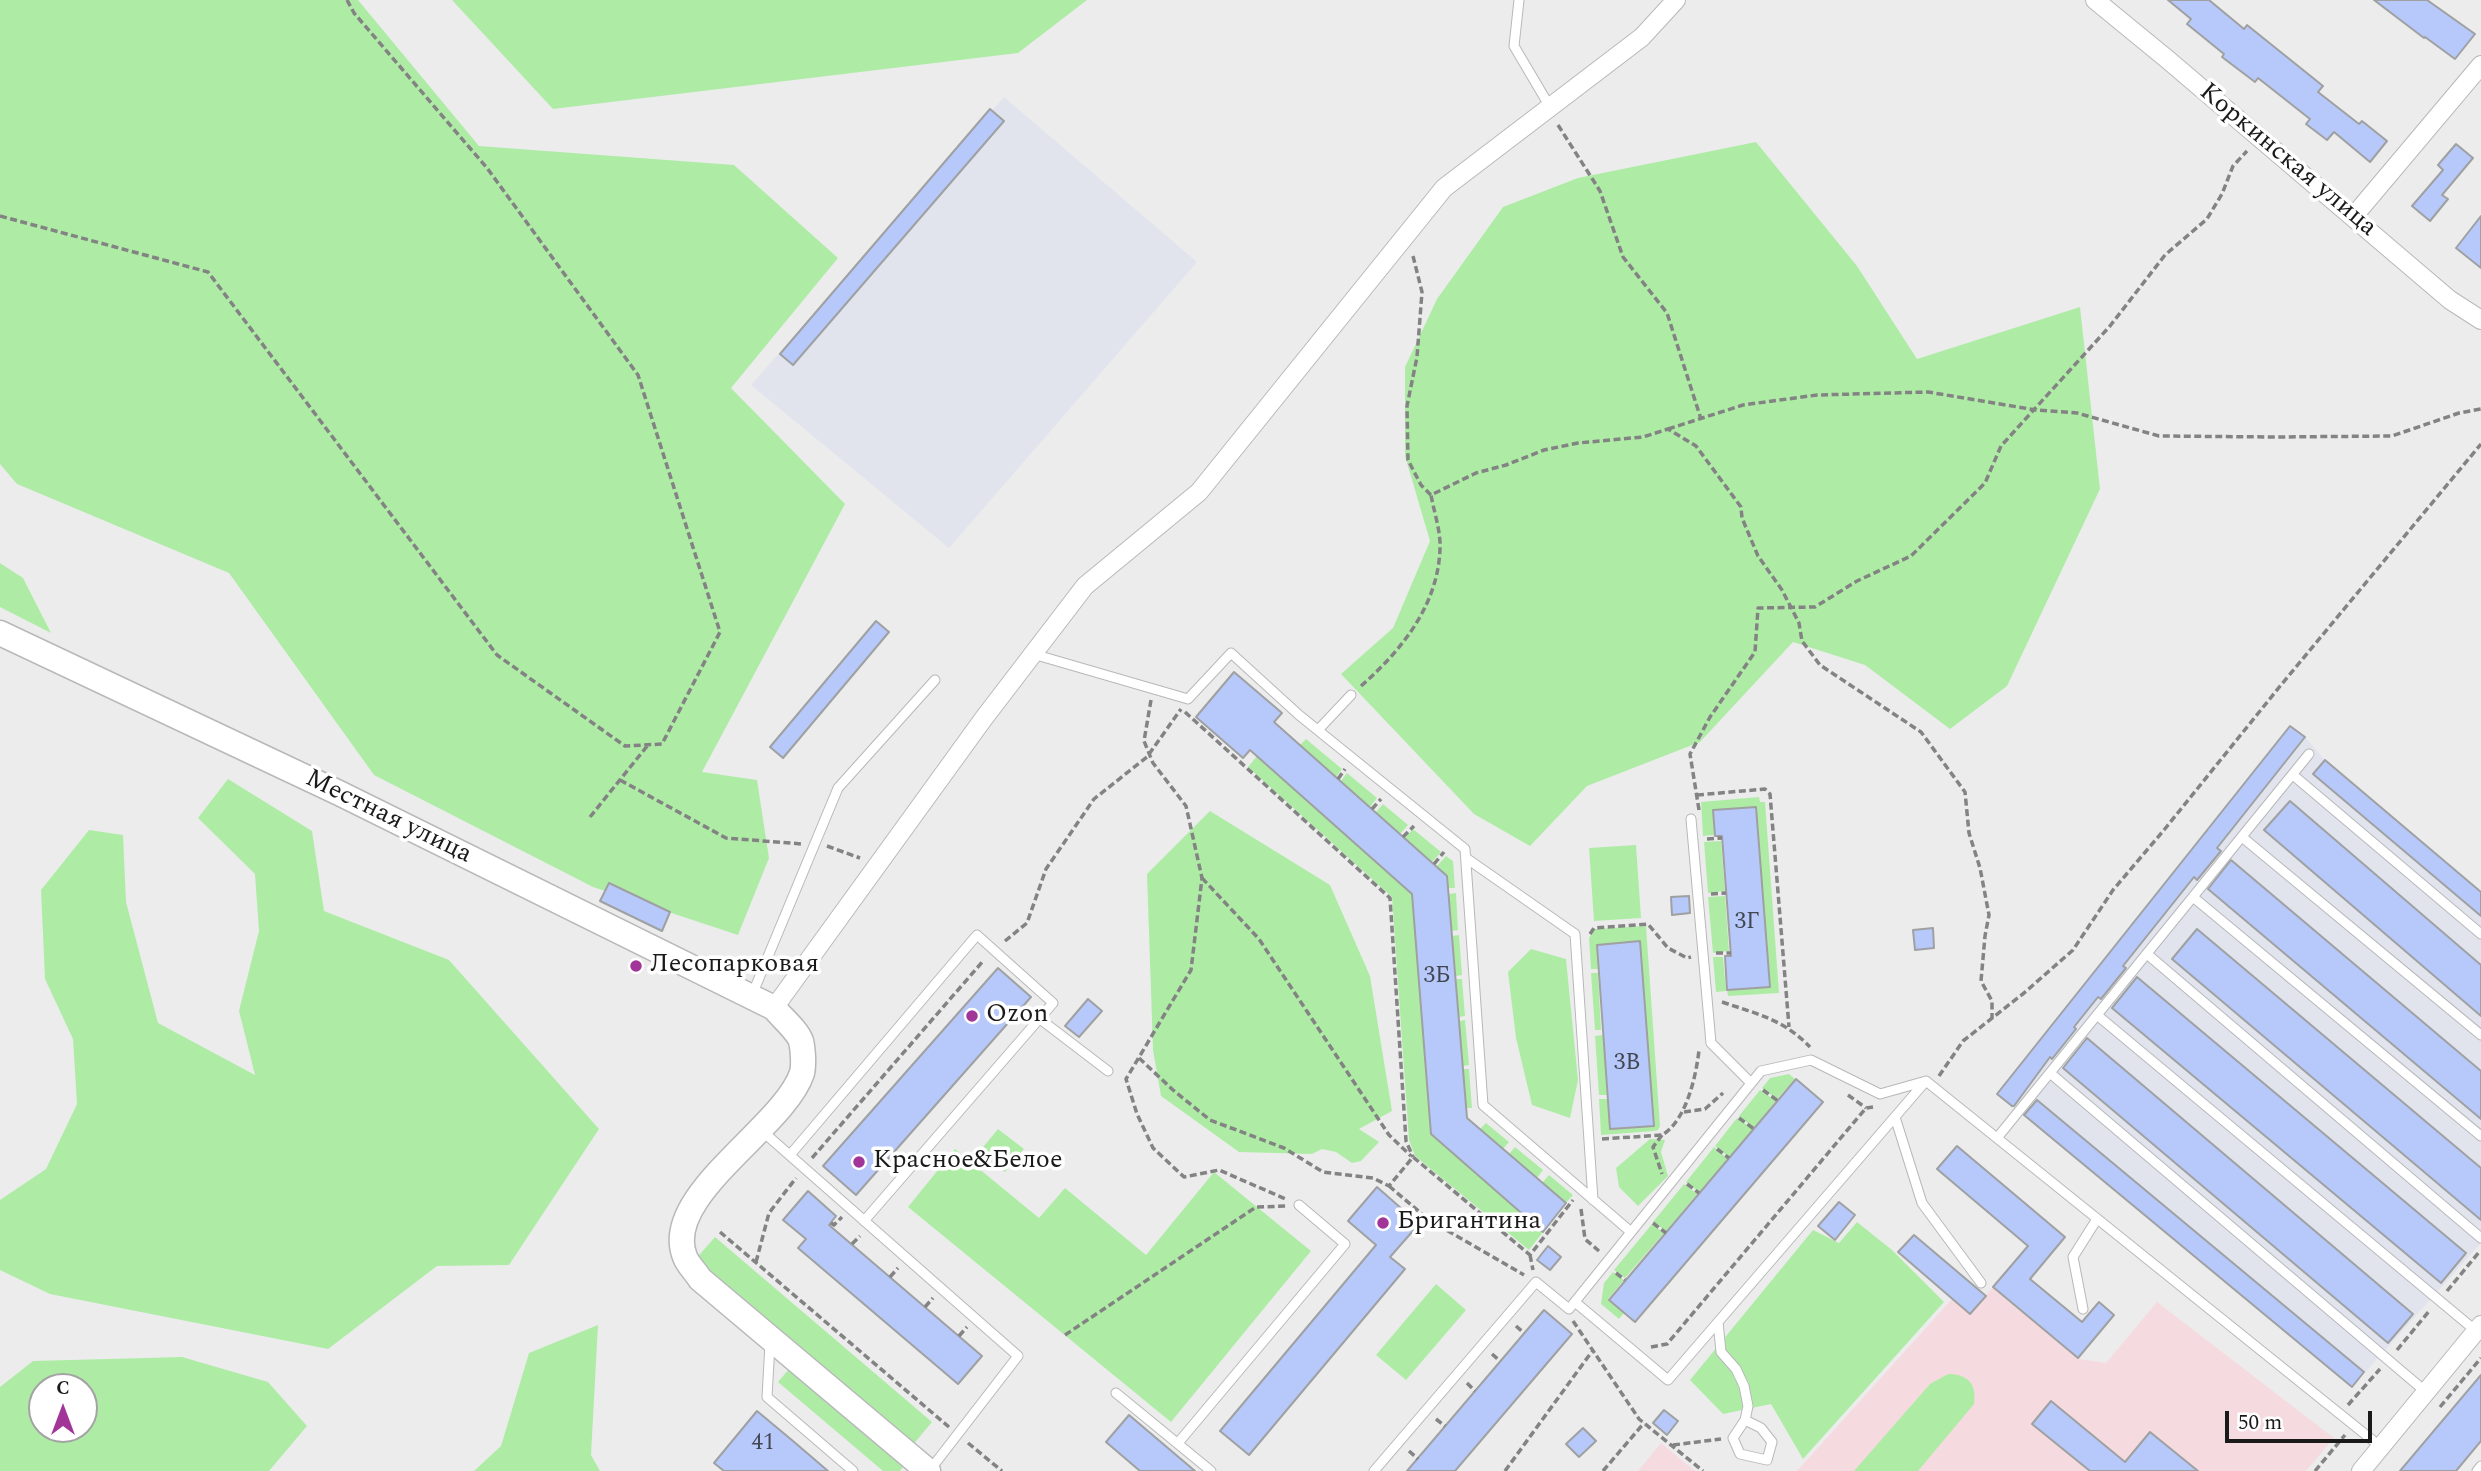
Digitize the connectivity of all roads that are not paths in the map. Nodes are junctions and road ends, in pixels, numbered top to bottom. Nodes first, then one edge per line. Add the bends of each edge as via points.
1 (1519, 0) edge
2 (1676, 0) edge
3 (2095, 0) edge
4 (2481, 65) edge
5 (1548, 108) junction
6 (2353, 217) junction
7 (2481, 320) edge
8 (0, 633) edge
9 (1033, 654) junction
10 (935, 680) dead end
11 (1351, 695) road end
12 (1318, 730) junction
13 (2309, 754) dead end
14 (2293, 775) junction
15 (1691, 819) dead end
16 (2242, 837) junction
17 (1466, 858) junction
18 (2193, 897) junction
19 (2481, 934) edge
20 (2147, 954) junction
21 (751, 996) junction
22 (774, 1008) junction
23 (2097, 1015) junction
24 (1040, 1019) junction
25 (2481, 1035) edge
26 (1108, 1070) dead end
27 (2050, 1073) junction
28 (1747, 1080) junction
29 (1929, 1084) junction
30 (1895, 1117) junction
31 (759, 1129) junction
32 (2481, 1136) edge
33 (1997, 1138) junction
34 (790, 1155) junction
35 (1593, 1200) junction
36 (1299, 1205) road end
37 (2097, 1219) junction
38 (864, 1221) junction
39 (1631, 1232) junction
40 (2481, 1238) edge
41 (1981, 1283) dead end
42 (1575, 1301) junction
43 (2083, 1309) dead end
44 (1718, 1322) junction
45 (2479, 1328) edge
46 (771, 1339) junction
47 (2426, 1392) junction
48 (1115, 1393) dead end
49 (1745, 1420) junction
50 (1178, 1443) junction
51 (2381, 1447) junction
52 (2481, 1466) edge
53 (853, 1471) edge
54 (928, 1471) edge
55 (1211, 1471) edge
56 (1374, 1471) edge
57 (2361, 1471) edge
58 (2477, 1471) edge

1 - 5 lane via 1514,46
2 - 5 street via 1642,37
3 - 6 street, Коркинская улица
4 - 6 street
5 - 9 street via 1444,188 1199,492 1085,586
6 - 7 street, Коркинская улица via 2450,300
8 - 21 main road, Местная улица
9 - 12 lane via 1188,699 1231,653
9 - 22 street
10 - 21 lane via 838,788
11 - 12 lane
12 - 17 lane via 1465,849
13 - 14 lane
14 - 16 lane
14 - 19 lane
15 - 28 lane via 1711,1043
16 - 18 lane
16 - 25 lane
17 - 35 lane via 1483,1105
17 - 35 lane via 1574,934
18 - 20 lane
18 - 32 lane
20 - 23 lane
20 - 40 lane
21 - 22 main road, Местная улица
22 - 31 main road via 800,1039 803,1070 792,1094
23 - 27 lane
23 - 45 lane via 2439,1300
24 - 26 lane
24 - 34 lane via 1053,1003 977,935
24 - 38 lane
27 - 33 lane
27 - 47 lane
28 - 29 lane via 1761,1070 1811,1060 1880,1094
28 - 39 lane
29 - 30 lane
29 - 33 lane
30 - 41 lane via 1922,1203
30 - 44 lane
31 - 34 lane
31 - 46 main road via 687,1212 682,1233 685,1257 701,1279
33 - 37 lane
34 - 38 lane
35 - 39 lane
36 - 50 lane via 1345,1244
37 - 43 lane via 2073,1257
37 - 51 lane
38 - 54 lane via 1018,1356
39 - 42 lane
42 - 44 lane via 1668,1380
42 - 56 lane via 1569,1309 1536,1282
44 - 49 lane via 1721,1352 1744,1386
45 - 47 street
46 - 53 lane via 767,1397
46 - 54 main road
47 - 51 street
48 - 50 lane
49 - 49 lane via 1761,1428 1772,1442 1767,1460 1740,1454 1733,1438
50 - 55 lane
51 - 57 street
52 - 58 lane

